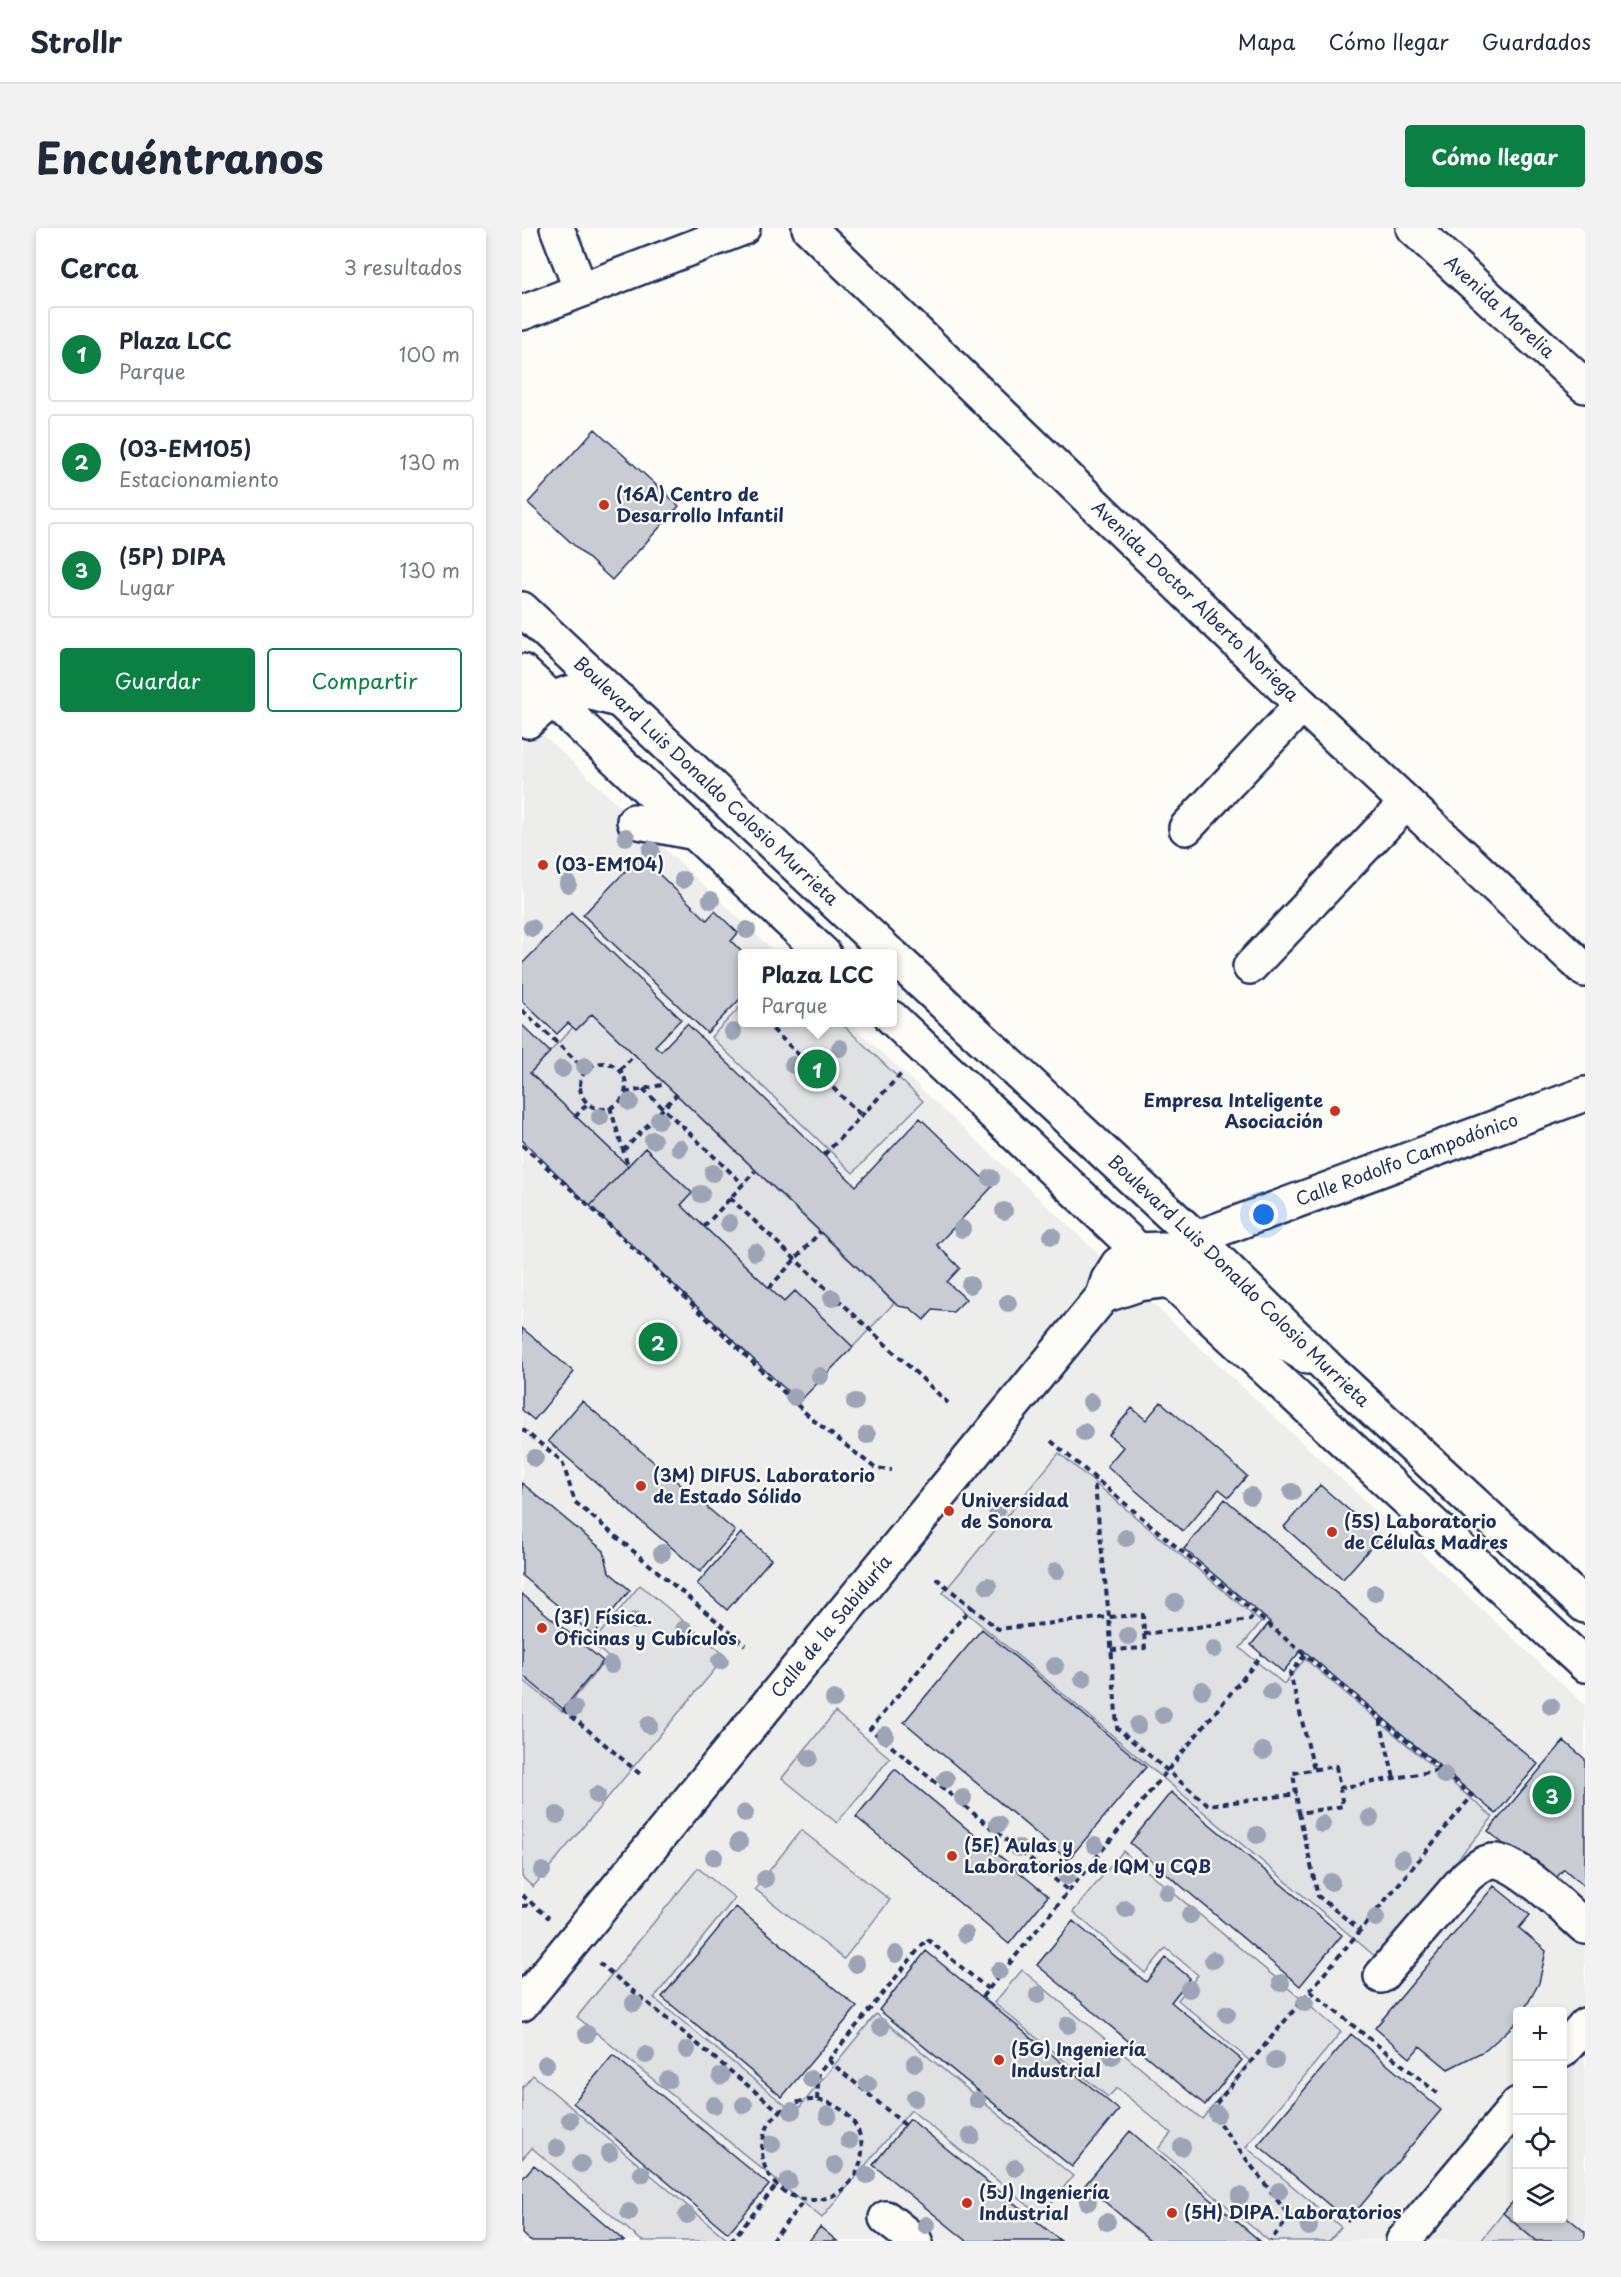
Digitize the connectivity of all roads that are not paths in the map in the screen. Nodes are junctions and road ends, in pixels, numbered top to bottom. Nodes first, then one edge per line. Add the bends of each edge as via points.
1 (556, 228) edge
2 (743, 228) edge
3 (809, 228) edge
4 (1413, 228) edge
5 (581, 290) junction
6 (522, 313) edge
7 (1585, 386) edge
8 (522, 609) edge
9 (522, 671) edge
10 (621, 701) junction
11 (534, 704) edge
12 (1302, 705) junction
13 (1406, 803) junction
14 (634, 821) dead end
15 (1186, 828) dead end
16 (696, 833) junction
17 (819, 949) edge
18 (886, 949) edge
19 (897, 960) edge
20 (1250, 967) dead end
21 (1585, 970) edge
22 (897, 1023) edge
23 (1585, 1094) edge
24 (1196, 1238) junction
25 (1138, 1250) junction
26 (1171, 1280) junction
27 (1103, 1296) junction
28 (1332, 1372) junction
29 (1585, 1605) edge
30 (1585, 1665) edge
31 (1585, 1927) edge
32 (1381, 1976) dead end
33 (522, 2004) edge
34 (1585, 2025) edge
35 (1567, 2047) edge
36 (1513, 2110) edge
37 (886, 2218) dead end
38 (915, 2241) edge
39 (1403, 2241) edge

1 - 5 main road
2 - 5 main road
3 - 12 main road, Avenida Doctor Alberto Noriega
4 - 7 main road, Avenida Morelia
5 - 6 main road
8 - 10 main road, Boulevard Luis Donaldo Colosio Murrieta
9 - 11 main road
10 - 11 main road via 590,692 567,692
10 - 18 main road, Boulevard Luis Donaldo Colosio Murrieta
11 - 16 main road
12 - 13 main road, Avenida Doctor Alberto Noriega
12 - 15 main road
13 - 20 main road
13 - 21 main road, Avenida Doctor Alberto Noriega
14 - 16 main road
16 - 17 main road
19 - 24 main road, Boulevard Luis Donaldo Colosio Murrieta
22 - 25 main road
23 - 24 main road, Calle Rodolfo Campodónico
24 - 28 main road, Boulevard Luis Donaldo Colosio Murrieta
25 - 26 main road
25 - 27 main road, Calle de la Sabiduría via 1118,1264
25 - 28 main road via 1163,1248 1186,1261 1262,1329
26 - 27 main road via 1139,1284
26 - 30 main road
27 - 33 main road, Calle de la Sabiduría
28 - 29 main road, Boulevard Luis Donaldo Colosio Murrieta
31 - 32 main road via 1524,1875 1493,1860 1467,1876
34 - 35 main road
36 - 39 main road
37 - 38 main road

